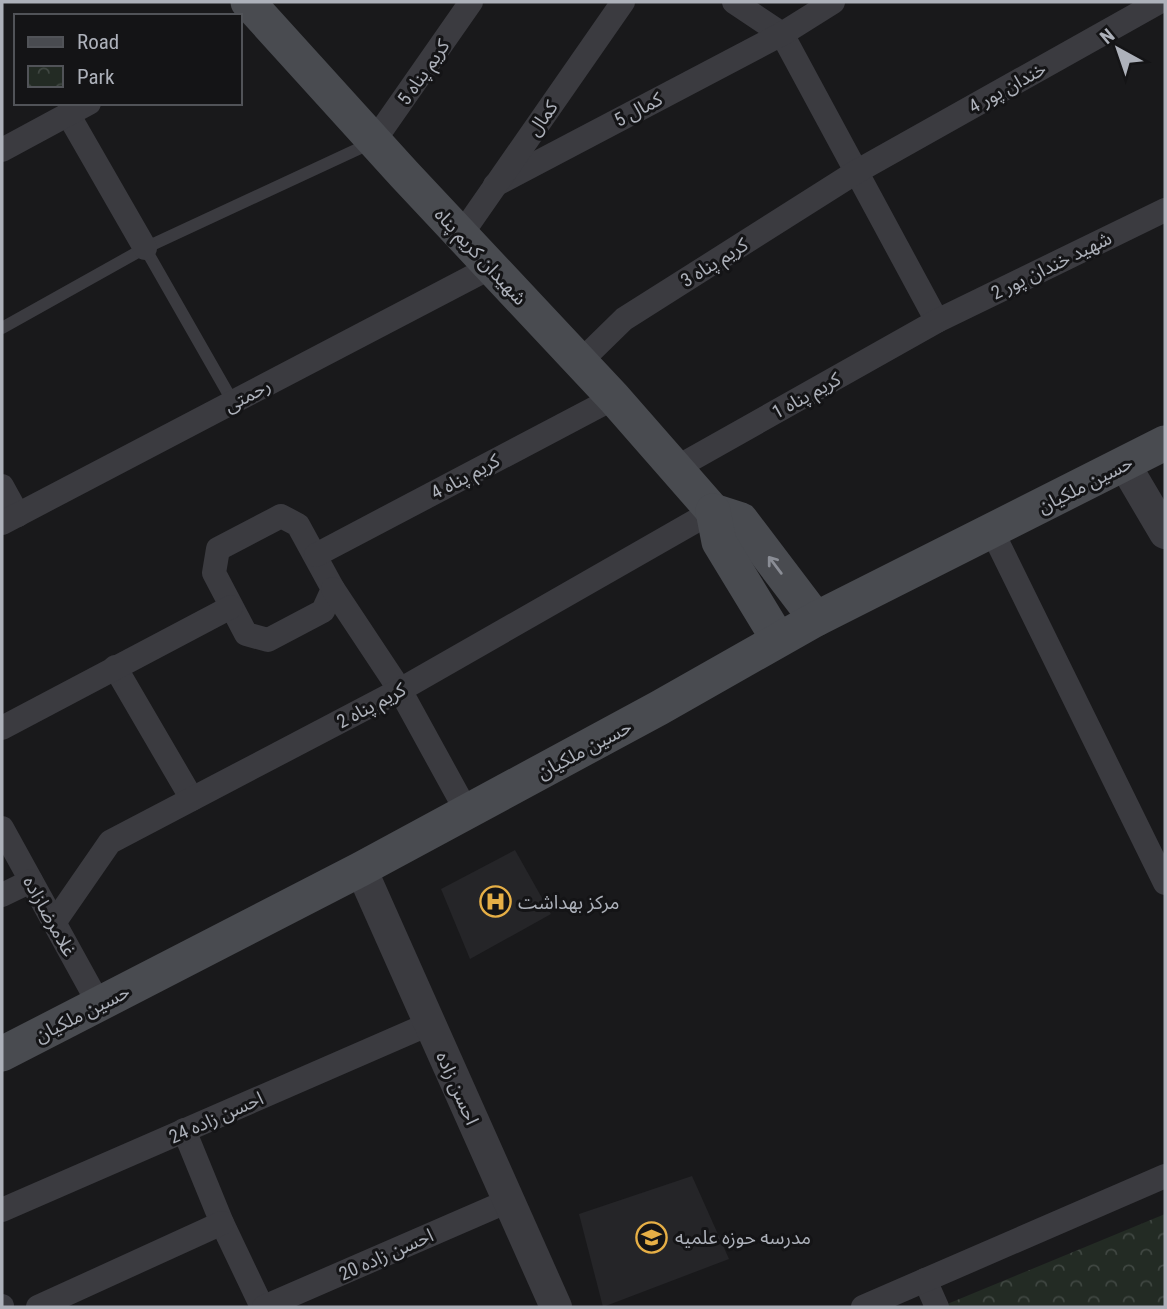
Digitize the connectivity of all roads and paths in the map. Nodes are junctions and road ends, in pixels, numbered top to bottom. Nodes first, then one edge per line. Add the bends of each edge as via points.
1 (471, 2) edge
2 (623, 2) edge
3 (734, 2) edge
4 (833, 2) edge
5 (1159, 2) edge
6 (252, 9) edge
7 (782, 34) junction
8 (79, 109) edge
9 (374, 141) junction
10 (2, 150) edge
11 (856, 172) junction
12 (495, 185) junction
13 (1165, 210) edge
14 (461, 235) junction
15 (145, 248) junction
16 (491, 267) junction
17 (937, 321) junction
18 (2, 328) edge
19 (580, 362) junction
20 (614, 398) junction
21 (233, 402) junction
22 (1165, 443) edge
23 (1125, 465) junction
24 (676, 468) junction
25 (2, 486) edge
26 (713, 511) junction
27 (10, 519) edge
28 (1162, 522) edge
29 (992, 531) junction
30 (316, 555) junction
31 (333, 589) junction
32 (231, 607) junction
33 (816, 619) junction
34 (778, 639) junction
35 (115, 667) junction
36 (400, 690) junction
37 (2, 728) edge
38 (192, 799) junction
39 (467, 812) junction
40 (2, 828) edge
41 (360, 869) junction
42 (31, 881) junction
43 (1165, 883) edge
44 (2, 895) edge
45 (54, 923) junction
46 (99, 1004) junction
47 (429, 1024) junction
48 (2, 1054) edge
49 (184, 1130) junction
50 (1165, 1176) edge
51 (508, 1201) junction
52 (2, 1210) edge
53 (222, 1223) junction
54 (925, 1280) junction
55 (552, 1306) edge
56 (38, 1307) edge
57 (263, 1307) edge
58 (863, 1307) edge
59 (937, 1307) edge

1 - 9 street, کریم پناه 5
2 - 12 street, کمال
3 - 7 street
4 - 7 street, کمال 5
5 - 11 street, خندان پور 4
6 - 9 main road, شهیدان کریم پناه
7 - 11 street
7 - 12 street, کمال 5
8 - 10 street
8 - 15 street
9 - 14 main road, شهیدان کریم پناه
9 - 15 lane
11 - 17 street
11 - 19 street, کریم پناه 3 via 624,319
12 - 14 street, کمال
13 - 17 street, شهید خندان پور 2
14 - 16 main road, شهیدان کریم پناه
15 - 18 lane
15 - 21 lane
16 - 19 main road, شهیدان کریم پناه
16 - 21 street, رحمتی
17 - 24 street, کریم پناه 1
19 - 20 main road, شهیدان کریم پناه
20 - 24 main road, شهیدان کریم پناه
20 - 30 street, کریم پناه 4
21 - 27 street, رحمتی
22 - 23 main road, حسین ملکیان
23 - 28 street
23 - 29 main road, حسین ملکیان
24 - 26 main road, شهیدان کریم پناه
25 - 27 street
33 -> 26 main road via 741,520
26 - 34 main road via 719,542
26 - 36 street, کریم پناه 2
29 - 33 main road, حسین ملکیان
29 - 43 street
30 - 31 street
30 - 32 street via 298,525 281,516 218,549 214,573
31 - 32 street via 323,611 268,640 246,634
31 - 36 street
32 - 35 street
33 - 34 main road, حسین ملکیان
34 - 39 main road, حسین ملکیان
35 - 37 street
35 - 38 street
36 - 38 street, کریم پناه 2
36 - 39 street
38 - 45 street, کریم پناه 2 via 110,842
39 - 41 main road, حسین ملکیان
40 - 42 street, غلامرضازاده
41 - 46 main road, حسین ملکیان
41 - 47 street, احسن زاده
42 - 44 street
42 - 45 street, غلامرضازاده
45 - 46 street, غلامرضازاده
46 - 48 main road, حسین ملکیان
47 - 49 street, احسن زاده 24
47 - 51 street, احسن زاده
49 - 52 street, احسن زاده 24
49 - 53 street
50 - 54 street
51 - 55 street, احسن زاده
51 - 57 street, احسن زاده 20
53 - 56 street
53 - 57 street
54 - 58 street
54 - 59 street

